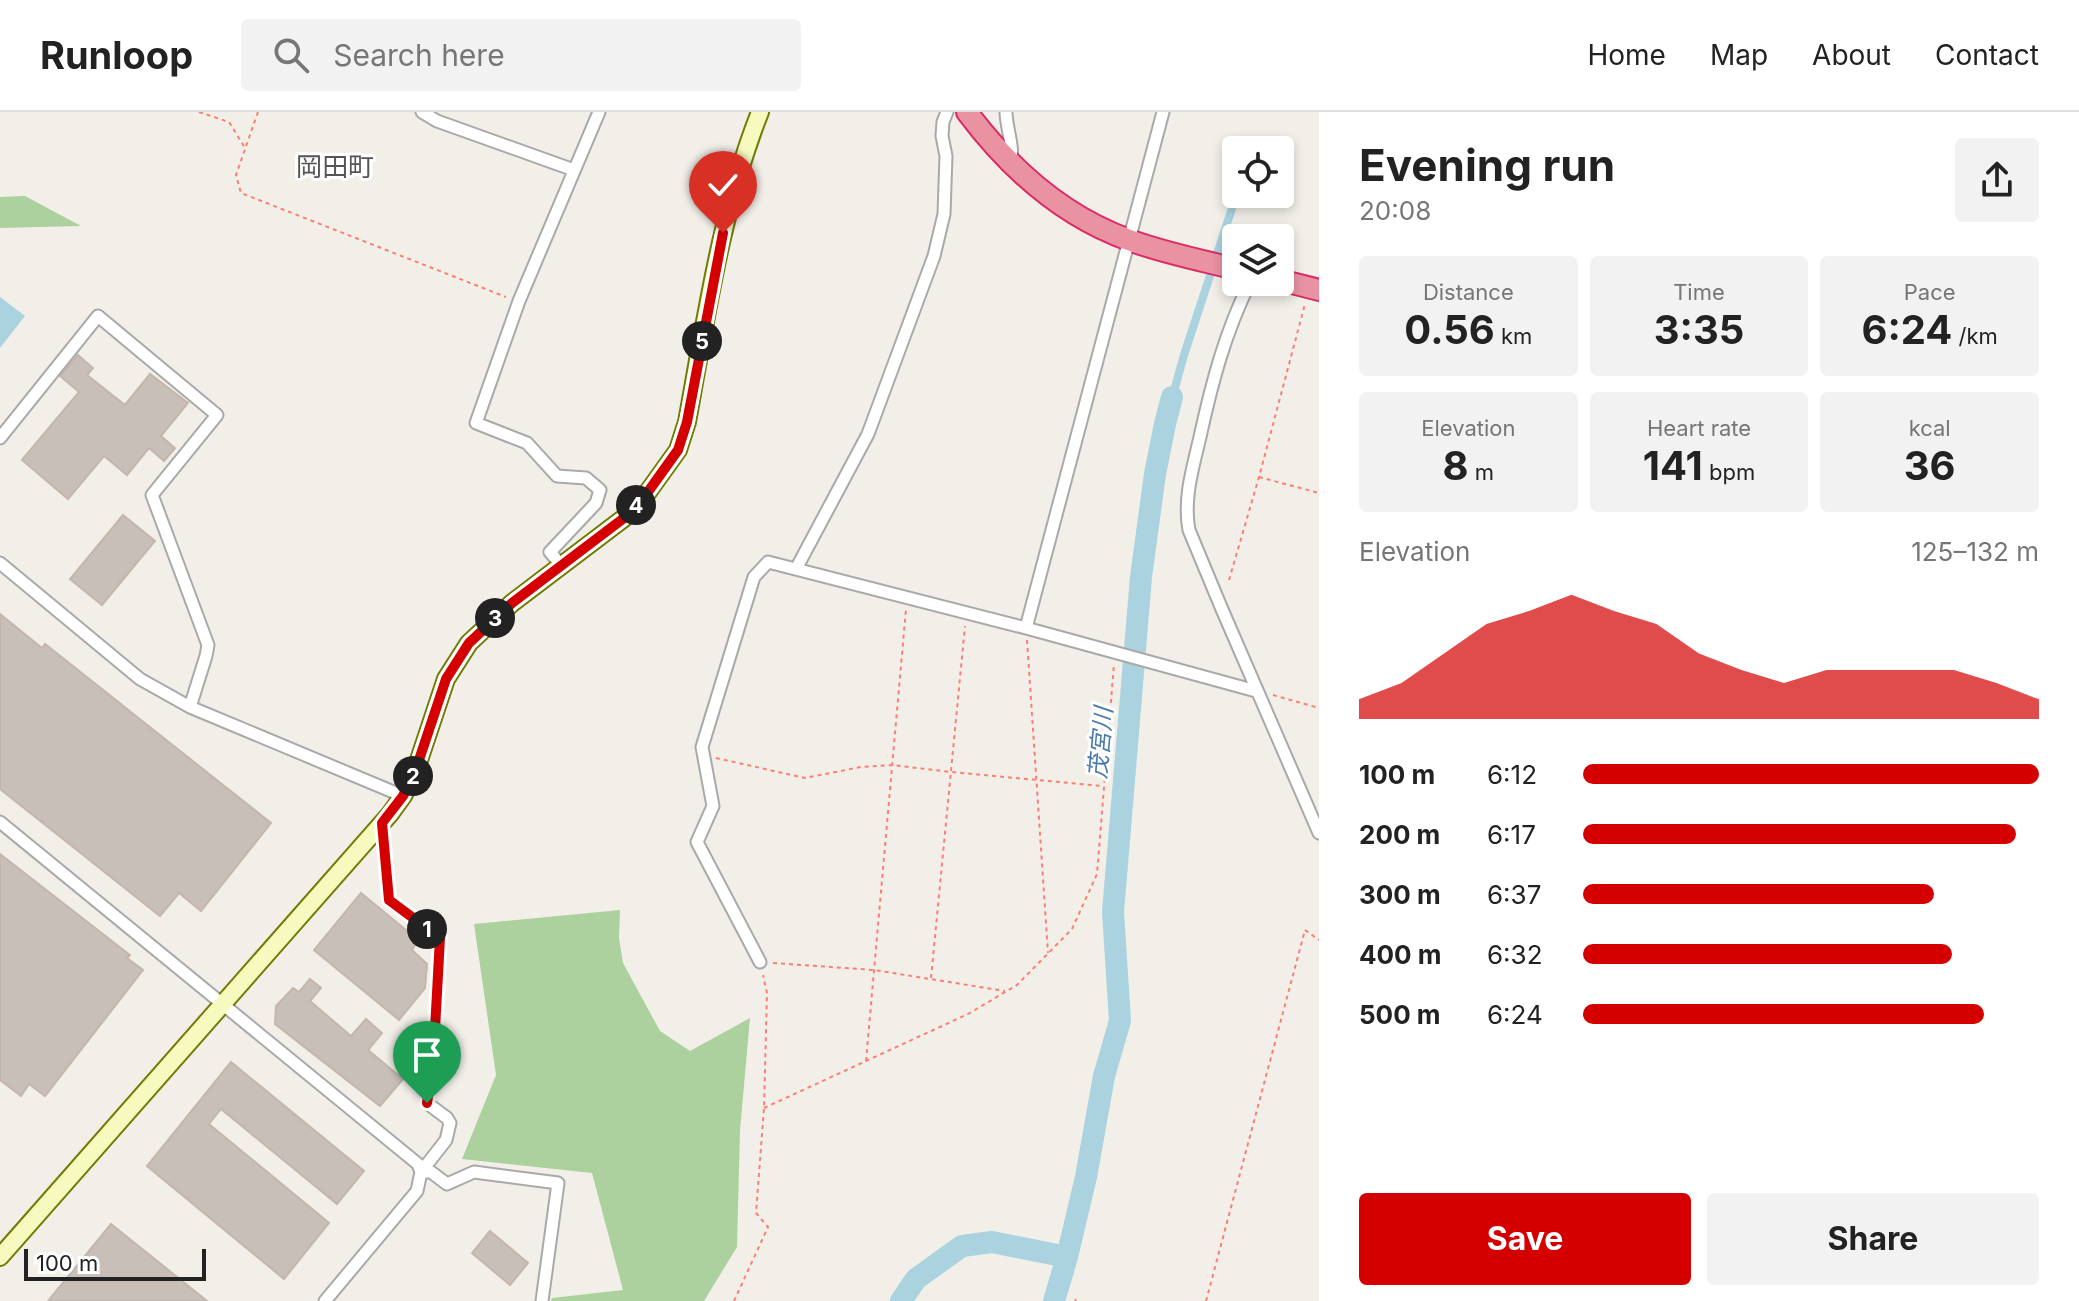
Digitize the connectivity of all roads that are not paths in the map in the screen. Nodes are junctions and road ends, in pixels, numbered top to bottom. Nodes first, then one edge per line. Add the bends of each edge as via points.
1 (422, 112) edge
2 (599, 112) edge
3 (760, 112) edge
4 (947, 112) edge
5 (967, 112) edge
6 (1006, 112) edge
7 (1163, 112) edge
8 (1004, 157) junction
9 (574, 170) junction
10 (1128, 240) junction
11 (1222, 266) edge
12 (1294, 283) edge
13 (1314, 288) edge
14 (1244, 296) edge
15 (0, 438) edge
16 (0, 563) edge
17 (562, 566) junction
18 (796, 569) junction
19 (1026, 628) junction
20 (1256, 691) junction
21 (190, 707) junction
22 (403, 796) junction
23 (0, 822) edge
24 (382, 823) junction
25 (1319, 833) edge
26 (760, 962) road end
27 (222, 1004) junction
28 (421, 1172) junction
29 (0, 1257) edge
30 (325, 1301) edge
31 (542, 1301) edge

1 - 9 street
2 - 9 street
3 - 17 street via 723,233 678,450 635,507
4 - 18 street via 942,136 944,214 934,256 868,434
5 - 8 highway
6 - 8 street via 1013,151
7 - 10 street
8 - 10 highway via 1062,205
9 - 17 street via 476,423 527,443 557,476 586,478 600,490 596,503 550,552
10 - 11 highway
10 - 19 street
12 - 13 highway
14 - 20 street via 1214,374 1187,517
15 - 21 street via 98,316 217,415 152,495 208,645
16 - 21 street via 140,679
17 - 22 street via 469,643 446,679
18 - 19 street
18 - 26 street via 768,562 754,577 702,747 713,806 697,842
19 - 20 street
20 - 25 street
21 - 22 street
22 - 24 street
23 - 27 street
24 - 27 street
24 - 28 street via 389,900 440,938 427,1103 450,1123 446,1140
27 - 28 street via 418,1164
27 - 29 street
28 - 30 street via 417,1191
28 - 31 street via 431,1172 447,1184 474,1172 558,1183

